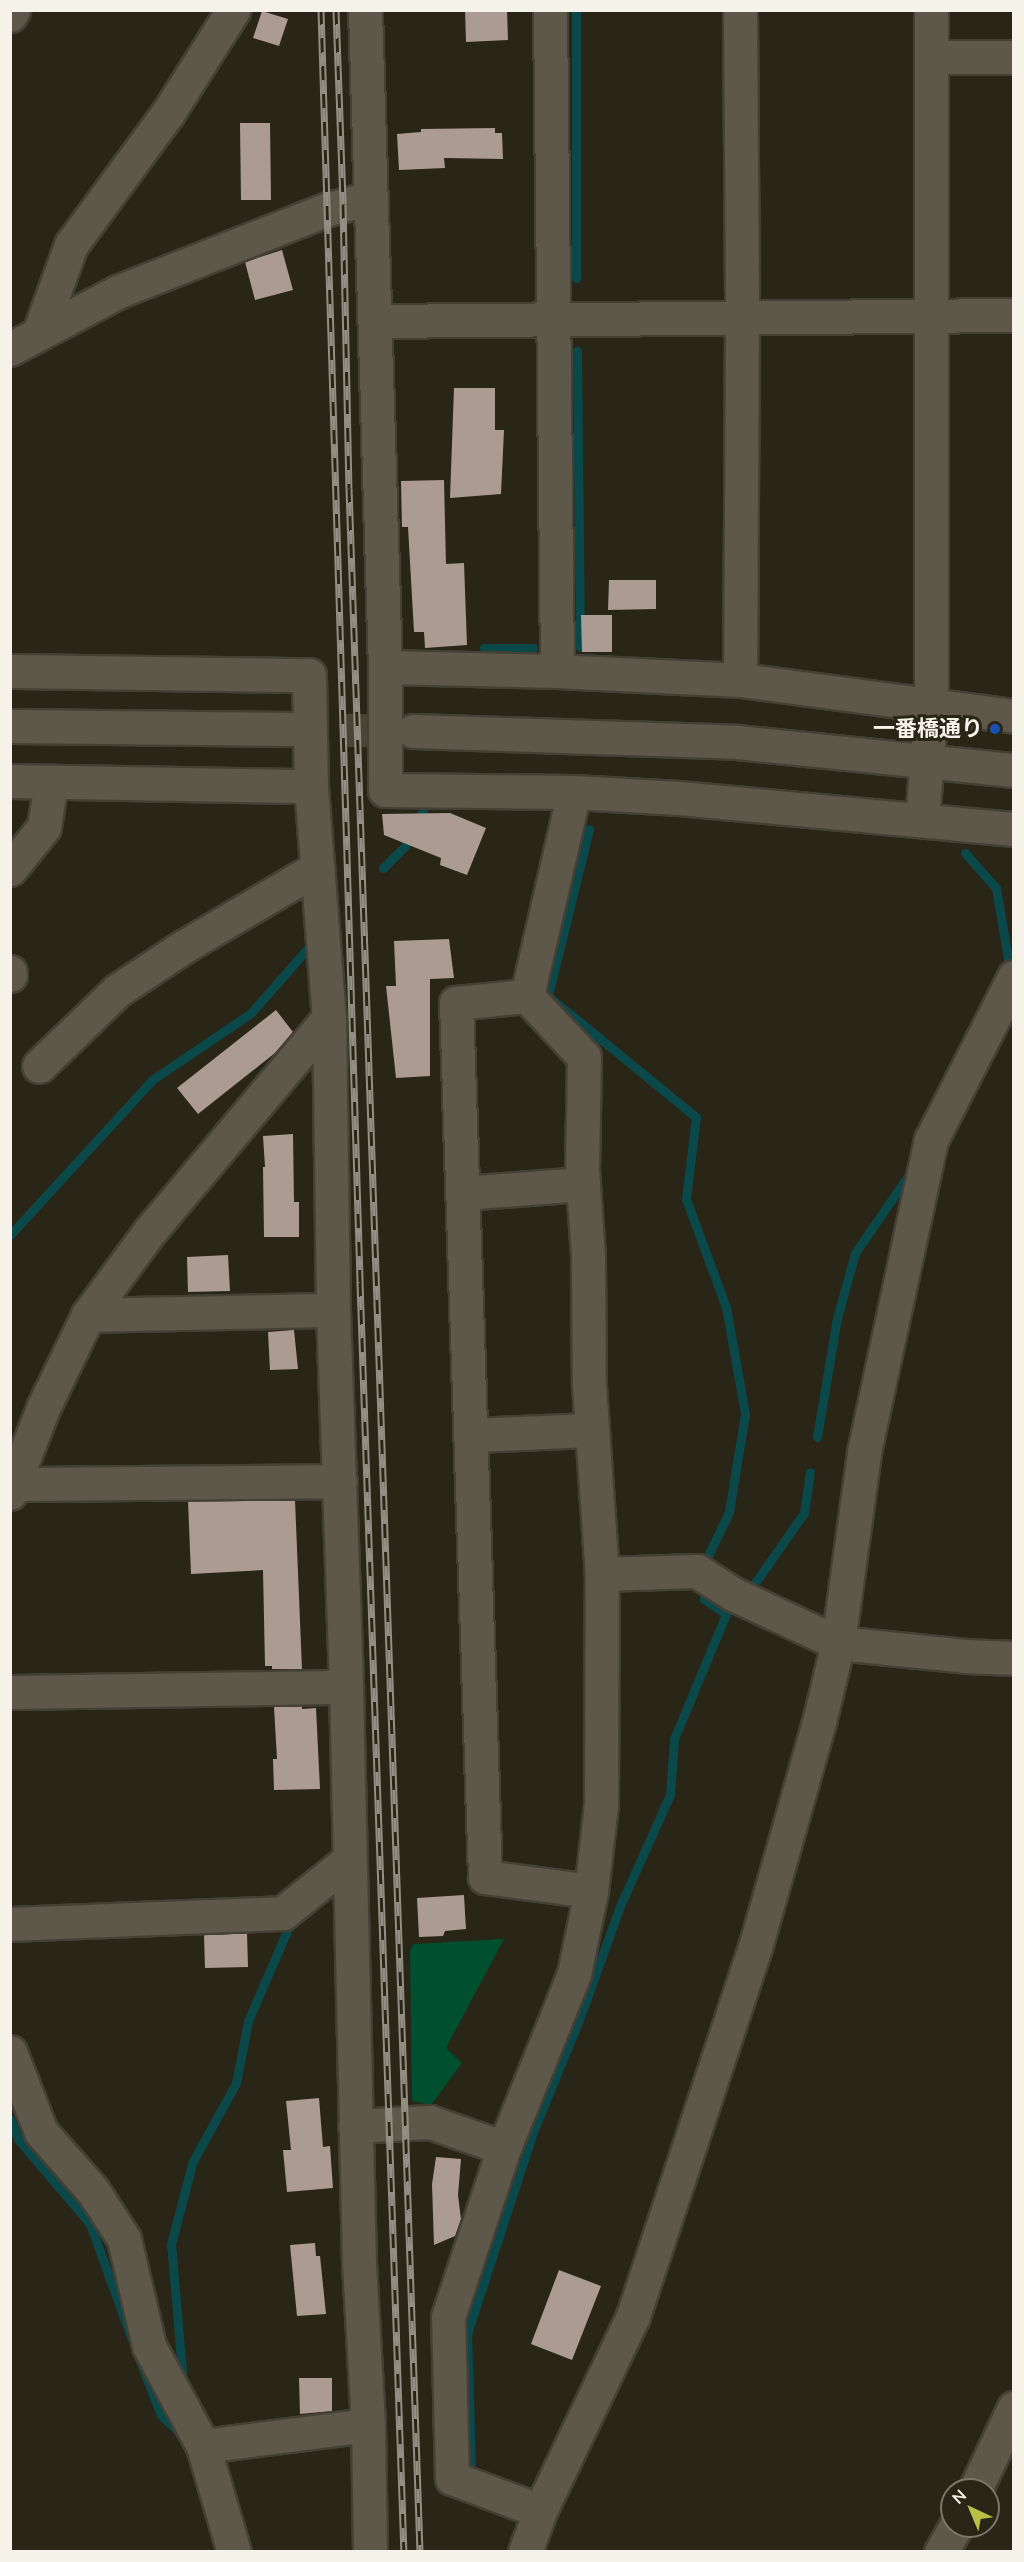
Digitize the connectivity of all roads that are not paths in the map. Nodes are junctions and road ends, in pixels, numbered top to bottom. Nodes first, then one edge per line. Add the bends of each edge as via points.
1 (13, 10) edge
2 (233, 10) edge
3 (365, 10) edge
4 (550, 10) edge
5 (740, 10) edge
6 (931, 10) edge
7 (10, 15) edge
8 (931, 57) junction
9 (1014, 57) edge
10 (371, 198) junction
11 (1014, 315) edge
12 (931, 316) junction
13 (742, 318) junction
14 (553, 320) junction
15 (375, 321) junction
16 (39, 333) junction
17 (10, 349) edge
18 (385, 667) junction
19 (10, 671) edge
20 (557, 671) junction
21 (741, 680) junction
22 (931, 705) junction
23 (1014, 716) edge
24 (10, 726) edge
25 (295, 729) tunnel mouth
26 (414, 731) tunnel mouth
27 (927, 760) junction
28 (1014, 770) edge
29 (10, 781) edge
30 (51, 782) junction
31 (311, 786) junction
32 (574, 792) junction
33 (922, 820) junction
34 (1014, 829) edge
35 (317, 868) junction
36 (10, 869) edge
37 (1014, 977) edge
38 (527, 996) junction
39 (329, 1018) junction
40 (39, 1066) dead end
41 (583, 1184) junction
42 (463, 1193) junction
43 (333, 1310) junction
44 (88, 1315) junction
45 (591, 1430) junction
46 (471, 1435) junction
47 (340, 1481) junction
48 (13, 1489) edge
49 (602, 1574) junction
50 (838, 1643) junction
51 (1014, 1658) edge
52 (346, 1687) junction
53 (10, 1692) edge
54 (349, 1860) junction
55 (591, 1892) junction
56 (10, 1924) edge
57 (10, 2052) edge
58 (355, 2126) junction
59 (504, 2148) junction
60 (1014, 2408) edge
61 (368, 2425) junction
62 (203, 2446) junction
63 (981, 2478) edge
64 (540, 2511) junction
65 (949, 2538) edge
66 (234, 2552) edge
67 (370, 2552) edge
68 (525, 2552) edge
69 (941, 2552) edge

1 - 7 street
2 - 16 street via 168,113 71,244
3 - 10 street
4 - 14 street
5 - 13 street
6 - 8 street
8 - 9 street
8 - 12 street
10 - 15 street
10 - 16 street via 328,209 117,292
11 - 12 street
12 - 13 street
12 - 22 street
13 - 14 street
13 - 21 street
14 - 15 street
14 - 20 street
15 - 18 street
16 - 17 street
18 - 20 street
18 - 32 street via 385,790
19 - 31 street via 309,675
20 - 21 street
21 - 22 street
22 - 23 street
22 - 27 street
24 - 25 street
26 - 27 street via 737,742
27 - 28 street
27 - 33 street
29 - 30 street
30 - 31 street
30 - 36 street via 44,827
31 - 35 street
32 - 33 street
32 - 38 street
33 - 34 street
35 - 39 street
35 - 40 street via 183,946 118,990
37 - 50 street via 931,1140 864,1452
38 - 41 street via 584,1057
38 - 42 street via 456,1003
39 - 43 street
39 - 44 street via 150,1231
41 - 42 street
41 - 45 street
42 - 46 street
43 - 44 street
43 - 47 street
44 - 48 street via 44,1406
45 - 46 street
45 - 49 street
46 - 55 street via 485,1877
47 - 48 street
47 - 52 street
49 - 50 street via 697,1571 733,1594
49 - 55 street via 601,1805
50 - 51 street
50 - 64 street via 755,1948 633,2316
52 - 53 street
52 - 54 street
54 - 56 street via 283,1913
54 - 58 street
55 - 59 street via 574,1974
57 - 62 street via 41,2132 93,2191 124,2239 149,2346
58 - 59 street via 430,2122
58 - 61 street
59 - 64 street via 448,2317 452,2478
60 - 63 street
61 - 62 street
61 - 67 street
62 - 66 street
64 - 68 street
65 - 69 street

